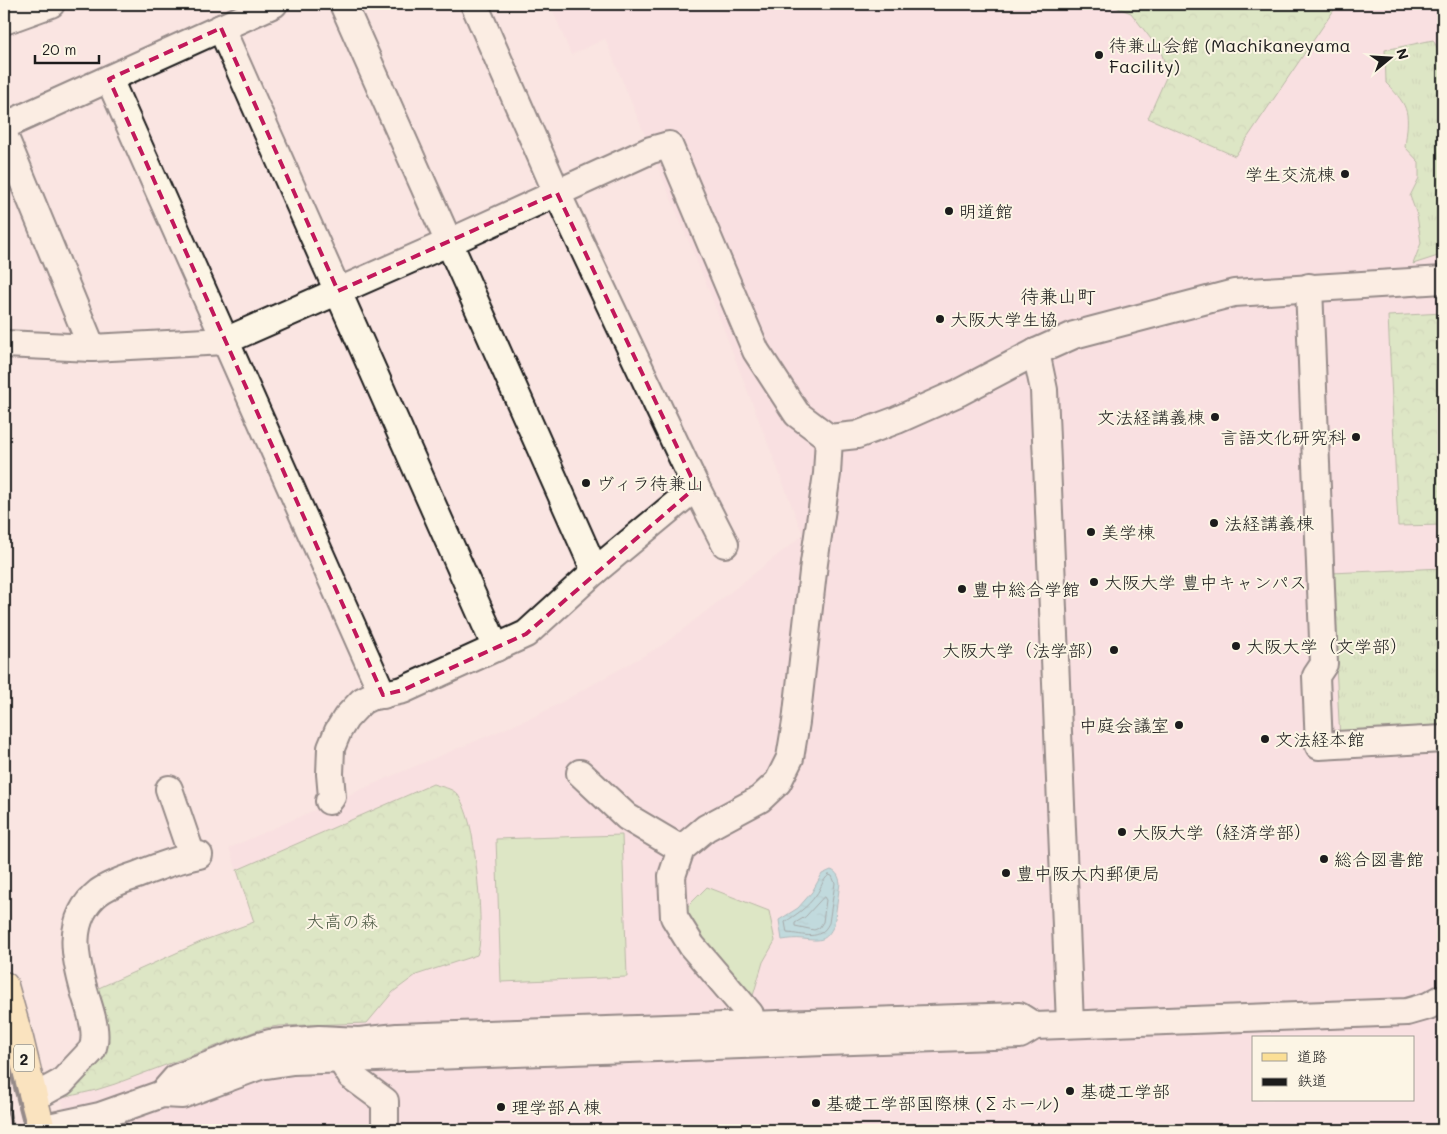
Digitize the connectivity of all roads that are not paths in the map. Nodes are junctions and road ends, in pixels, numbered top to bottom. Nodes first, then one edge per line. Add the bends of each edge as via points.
1 (51, 4) edge
2 (274, 4) edge
3 (343, 4) edge
4 (474, 4) edge
5 (4, 22) edge
6 (221, 28) junction
7 (109, 79) junction
8 (4, 126) edge
9 (4, 135) edge
10 (557, 193) junction
11 (450, 242) junction
12 (1443, 280) edge
13 (1308, 288) junction
14 (338, 291) junction
15 (224, 341) junction
16 (4, 344) edge
17 (92, 348) junction
18 (1036, 352) junction
19 (829, 438) junction
20 (696, 486) junction
21 (726, 544) dead end
22 (595, 571) junction
23 (496, 648) junction
24 (383, 695) junction
25 (1443, 739) edge
26 (580, 773) dead end
27 (169, 788) dead end
28 (329, 801) dead end
29 (682, 849) junction
30 (4, 986) edge
31 (1443, 998) edge
32 (1070, 1024) junction
33 (752, 1025) junction
34 (1036, 1026) junction
35 (334, 1049) junction
36 (33, 1098) junction
37 (39, 1130) edge
38 (386, 1130) edge

1 - 5 street
2 - 6 street
3 - 11 street
4 - 10 street
6 - 7 street
6 - 14 street
7 - 8 street
7 - 15 street
9 - 17 street
10 - 11 street
10 - 19 street via 669,145 756,351 797,414
10 - 20 street
11 - 14 street
11 - 22 street
12 - 13 street
13 - 18 street via 1234,293 1074,335
13 - 25 street via 1324,664 1316,676 1319,746
14 - 15 street
14 - 23 street
15 - 17 street
15 - 24 street
16 - 17 street
18 - 19 street via 960,392 896,420 857,436
18 - 32 street via 1044,390
19 - 29 street via 790,758 778,782 760,799 706,828
20 - 21 street
20 - 22 street
22 - 23 street via 526,634
23 - 24 street via 403,690
24 - 28 street via 362,701 338,731 330,754 332,797
26 - 29 street via 627,817
27 - 36 street via 196,856 106,888 88,904 79,920 74,946 94,1030 94,1044 62,1082
29 - 33 street via 672,876 674,917 692,946 750,1014
30 - 36 main road, 2
31 - 32 street via 1407,1012
32 - 34 street
33 - 34 street via 1019,1016
33 - 35 street via 397,1037 359,1041
34 - 35 street via 1020,1035
35 - 37 street via 293,1041 259,1046 176,1078 162,1094 100,1116
35 - 38 street via 351,1076 385,1101
36 - 37 main road, 2

